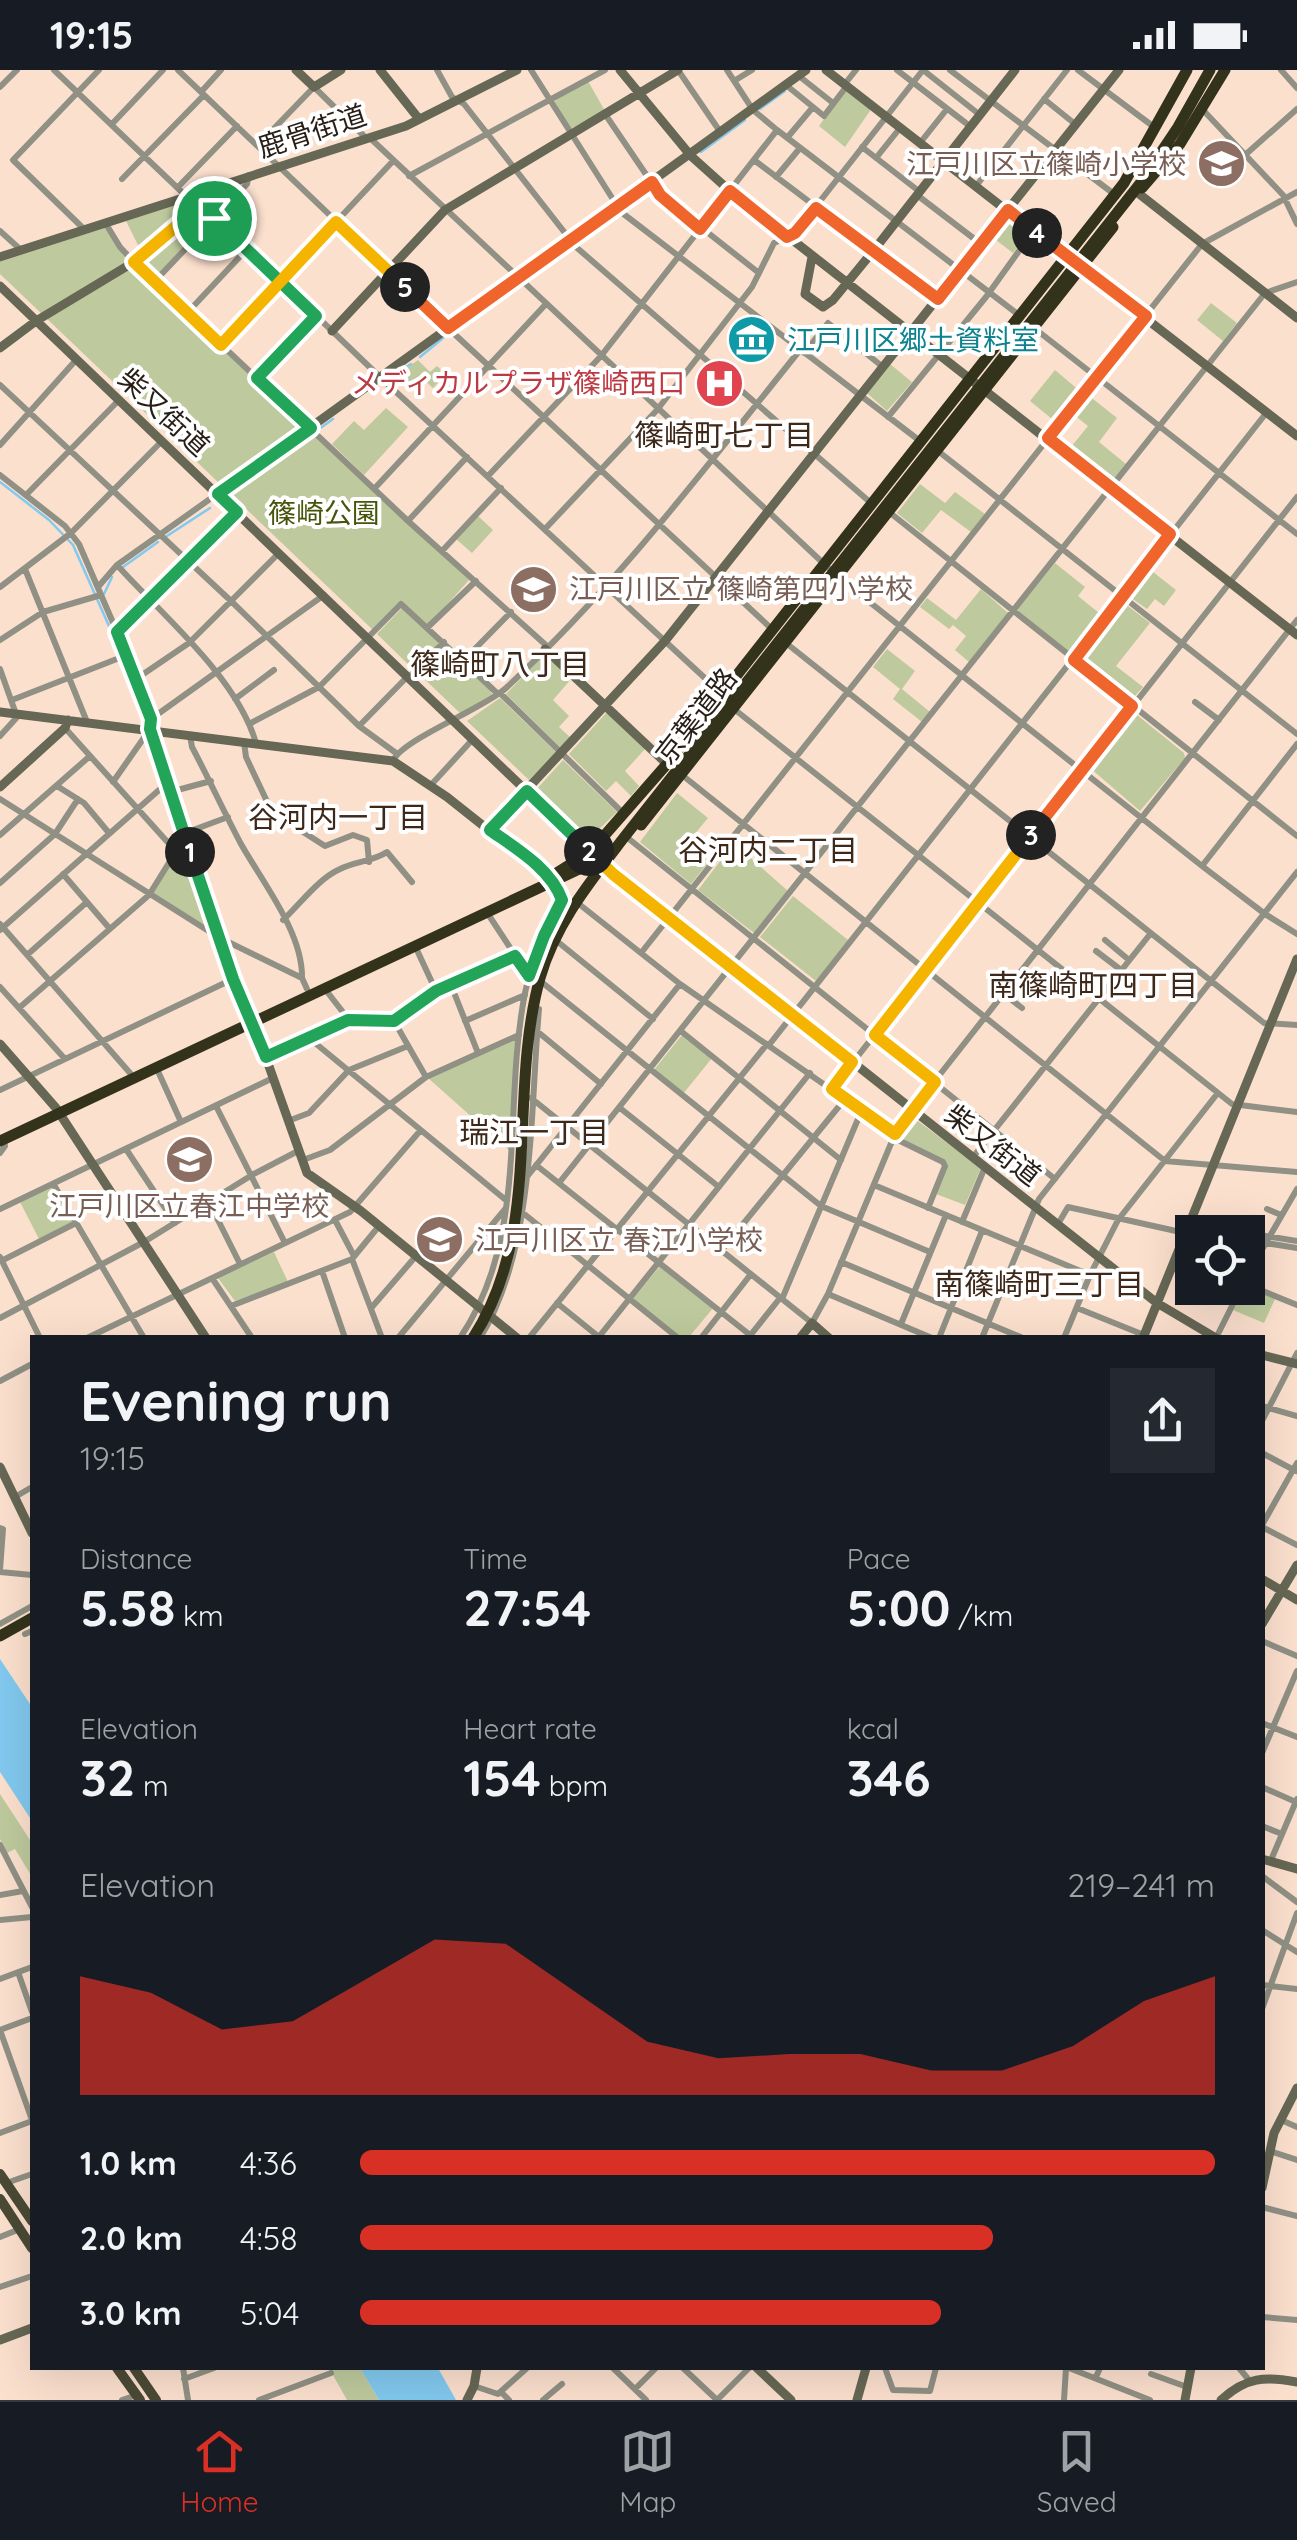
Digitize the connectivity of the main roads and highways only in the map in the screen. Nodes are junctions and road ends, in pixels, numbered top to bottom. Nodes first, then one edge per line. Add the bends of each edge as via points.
1 (1202, 70) edge
2 (1210, 70) edge
3 (1222, 70) edge
4 (1185, 72) edge
5 (1148, 180) junction
6 (1124, 182) junction
7 (737, 689) junction
8 (594, 857) junction
9 (552, 880) junction
10 (250, 1020) junction
11 (58, 1111) junction
12 (1, 1138) edge
13 (464, 1335) edge
14 (478, 1335) edge
15 (30, 1609) edge
16 (30, 1622) edge
17 (2, 1629) edge
18 (0, 2174) edge
19 (0, 2199) edge
20 (30, 2218) edge
21 (30, 2245) edge
22 (116, 2370) edge
23 (132, 2370) edge
24 (140, 2399) edge

1 - 7 highway, 京葉道路, bridge via 1132,182
2 - 7 highway, 京葉道路, bridge via 1150,170
3 - 5 highway
3 - 5 highway, 京葉道路 via 1203,110
4 - 6 highway, 京葉道路
4 - 6 highway via 1155,140
5 - 8 highway, 京葉道路 via 682,775 628,839
6 - 8 highway, 京葉道路
7 - 13 highway, bridge via 587,873 548,936 525,1024 508,1233 493,1285
7 - 14 highway, bridge via 593,877 554,939 532,1015 514,1234
8 - 9 highway, 京葉道路
9 - 10 highway, 京葉道路
9 - 10 highway, 京葉道路 via 305,984
10 - 11 highway, 京葉道路
10 - 11 highway, 京葉道路
11 - 12 highway, 京葉道路
15 - 17 highway, bridge
16 - 17 highway, bridge
18 - 20 main road
19 - 21 main road
22 - 24 main road
23 - 24 main road

